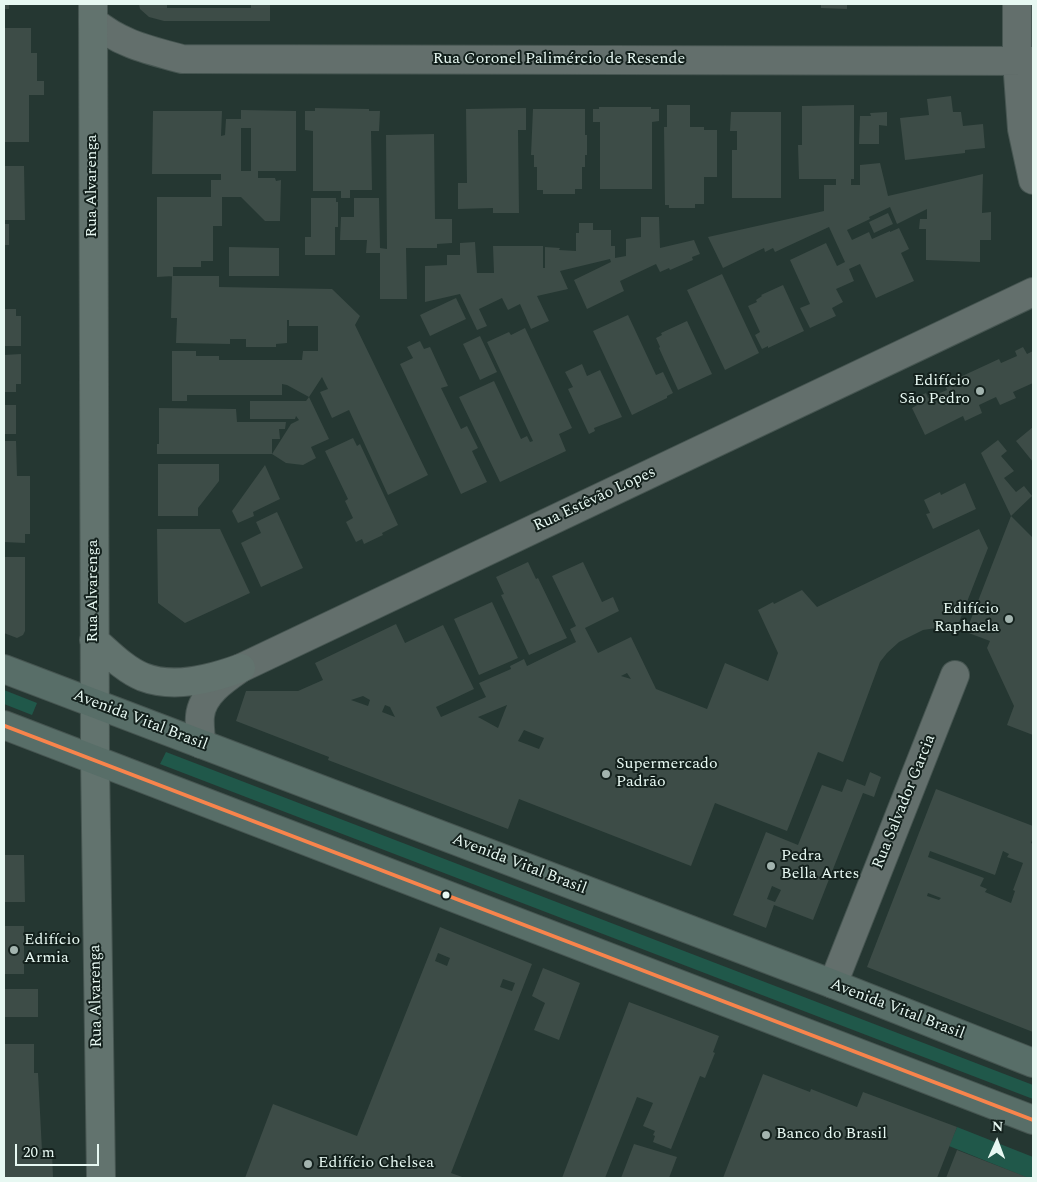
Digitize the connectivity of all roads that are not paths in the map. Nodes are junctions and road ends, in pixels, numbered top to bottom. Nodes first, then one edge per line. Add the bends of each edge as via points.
1 (1017, 4) edge
2 (93, 12) edge
3 (1025, 61) edge
4 (1033, 180) edge
5 (1033, 292) edge
6 (94, 640) junction
7 (241, 668) junction
8 (4, 669) edge
9 (955, 675) dead end
10 (94, 703) junction
11 (4, 725) edge
12 (201, 744) junction
13 (95, 760) junction
14 (833, 984) junction
15 (1033, 1063) edge
16 (1033, 1120) edge
17 (101, 1178) edge

1 - 3 street
2 - 3 street, Rua Coronel Palimércio de Resende via 107,33 137,47 182,59
2 - 6 main road, Rua Alvarenga
3 - 4 street via 1022,129
5 - 7 street, Rua Estêvão Lopes
6 - 7 main road via 119,663 143,677 165,682 206,680
6 - 10 main road, Rua Alvarenga
7 - 12 street, Rua Estêvão Lopes via 208,696 202,707
8 - 10 main road, Avenida Vital Brasil
9 - 14 street, Rua Salvador Garcia
10 - 12 main road, Avenida Vital Brasil
10 - 13 main road, Rua Alvarenga
11 - 13 main road
12 - 14 main road, Avenida Vital Brasil
13 - 16 main road
13 - 17 main road, Rua Alvarenga
14 - 15 main road, Avenida Vital Brasil

